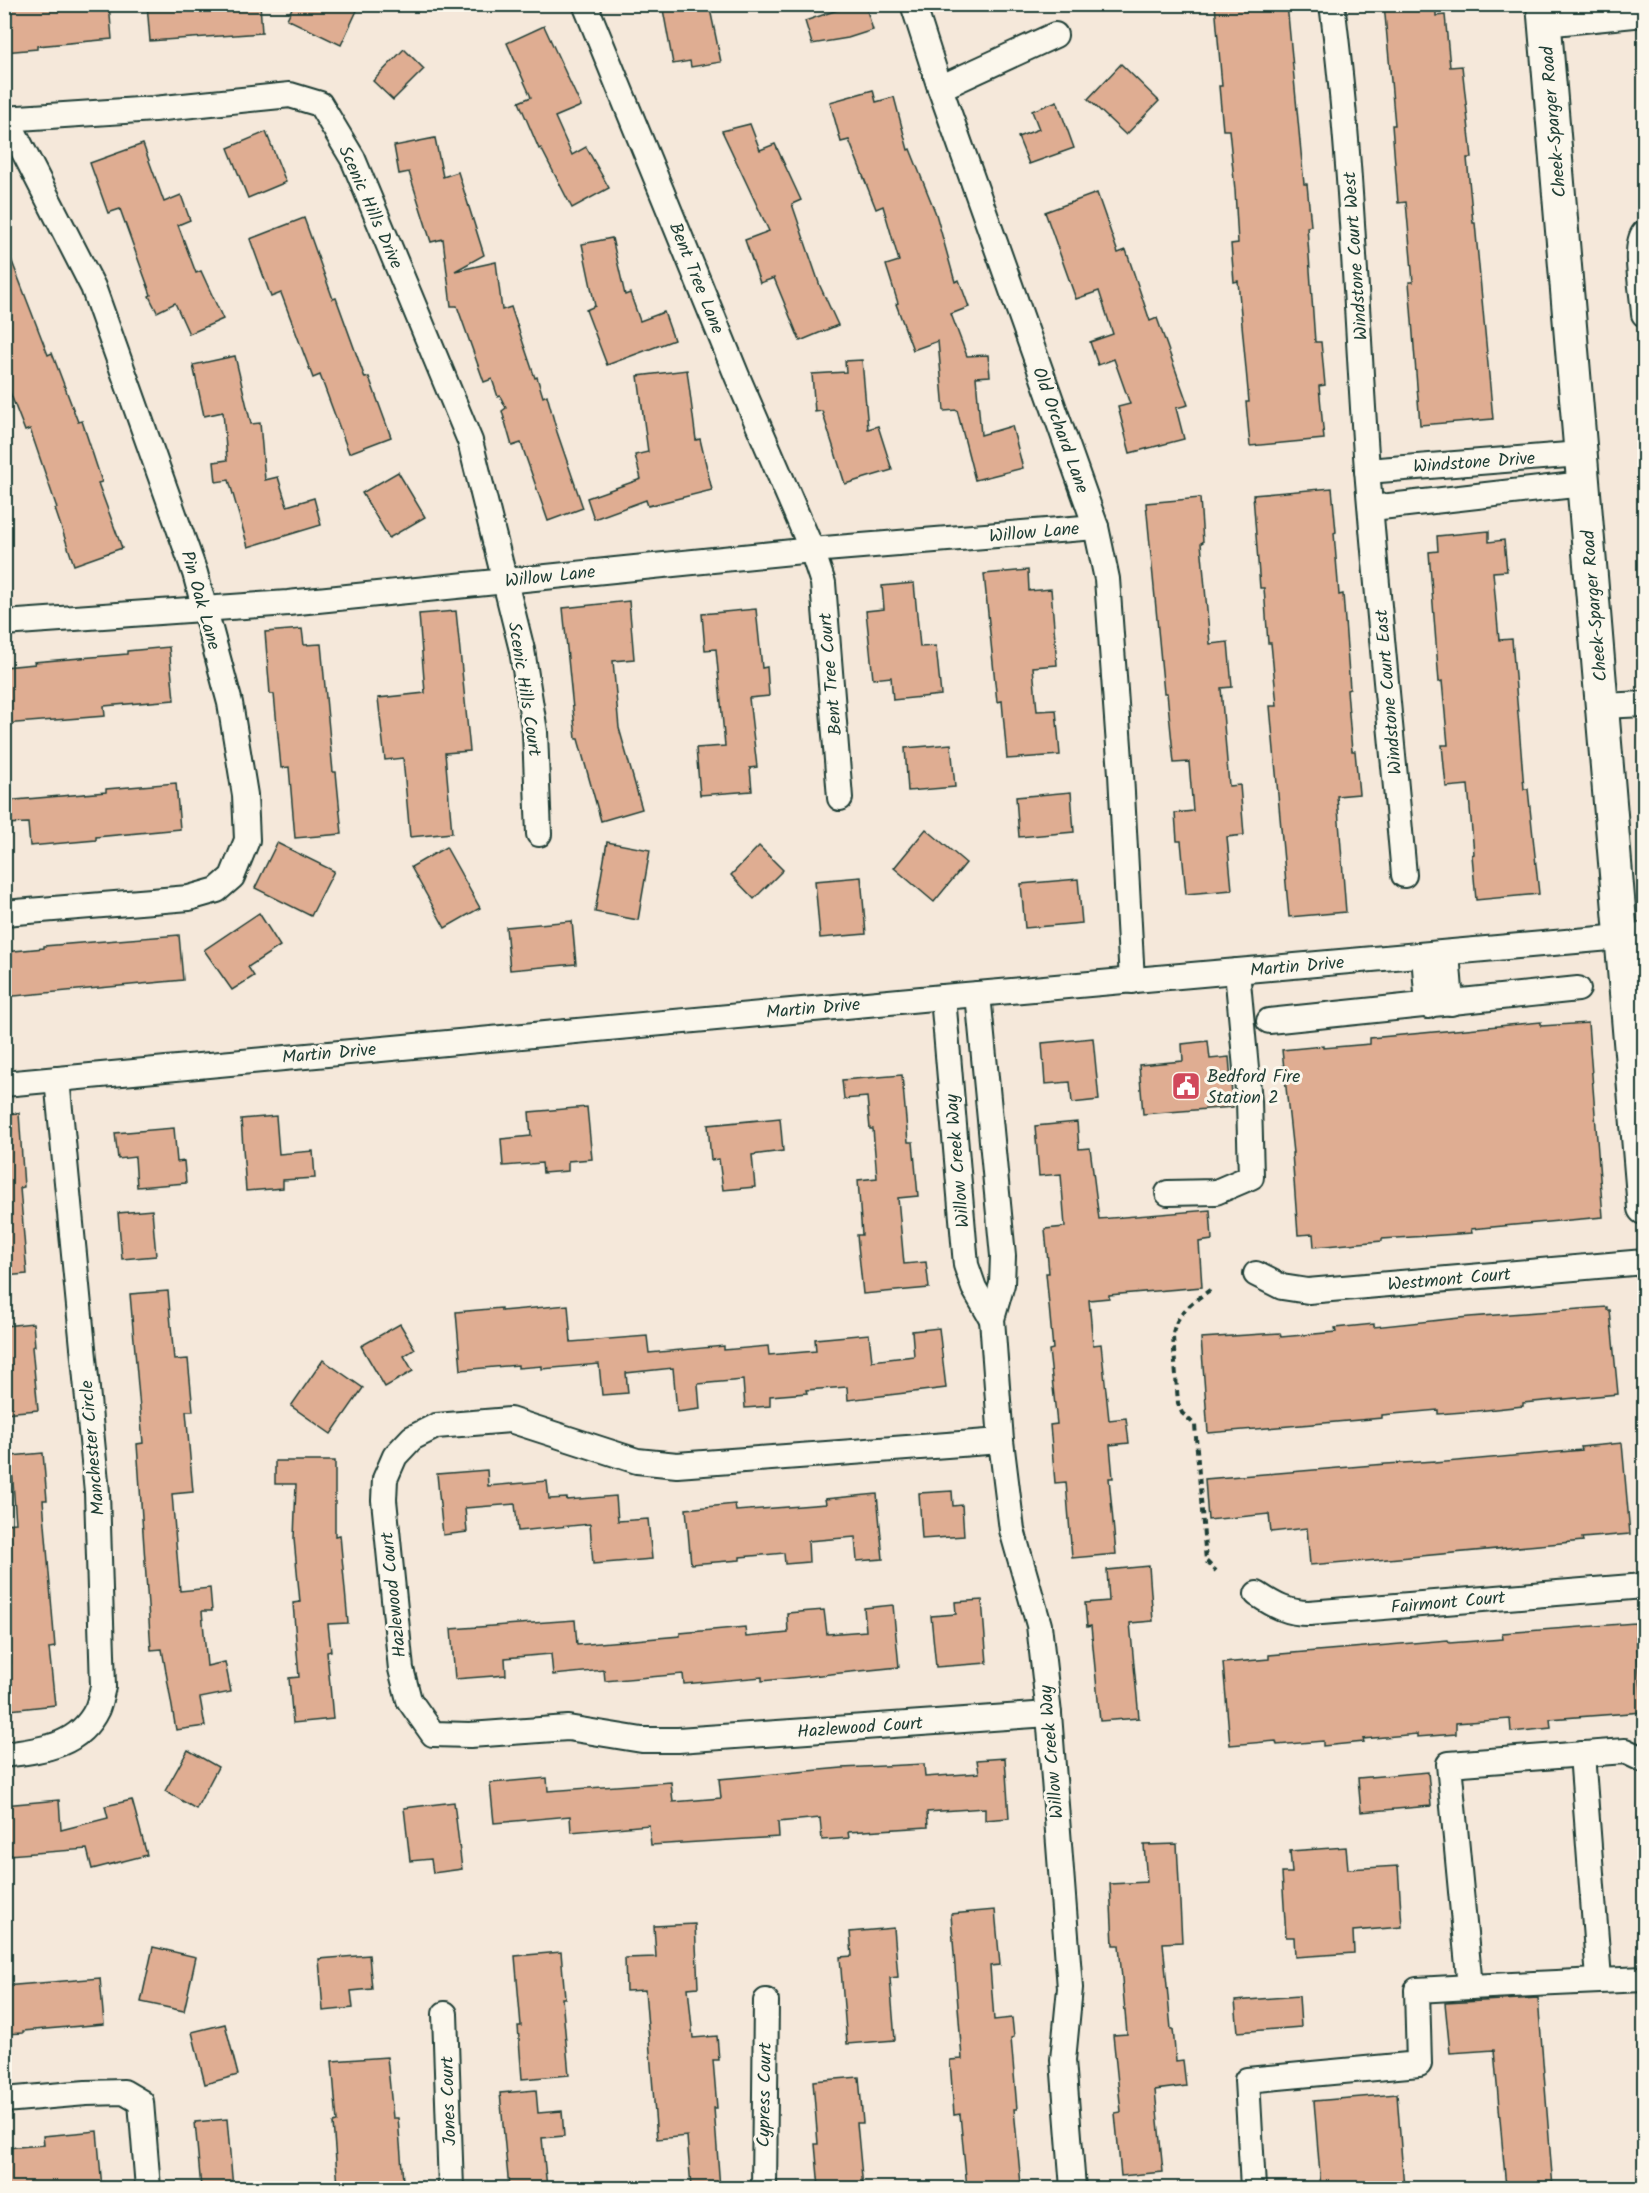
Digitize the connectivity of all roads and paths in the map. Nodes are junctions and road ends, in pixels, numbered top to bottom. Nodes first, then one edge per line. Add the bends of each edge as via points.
1 (585, 4) edge
2 (913, 4) edge
3 (1332, 4) edge
4 (1544, 14) edge
5 (1644, 14) edge
6 (1054, 35) dead end
7 (940, 88) junction
8 (6, 119) edge
9 (1644, 232) edge
10 (1644, 314) edge
11 (1581, 469) junction
12 (1368, 471) junction
13 (1372, 508) junction
14 (1096, 526) junction
15 (812, 550) junction
16 (505, 580) junction
17 (204, 608) junction
18 (4, 623) edge
19 (1644, 704) edge
20 (1603, 706) junction
21 (840, 798) dead end
22 (539, 834) dead end
23 (1404, 875) dead end
24 (4, 913) edge
25 (1634, 936) edge
26 (1436, 954) junction
27 (1237, 971) junction
28 (1132, 981) junction
29 (1578, 989) dead end
30 (978, 994) junction
31 (943, 997) junction
32 (1439, 1004) junction
33 (1269, 1021) dead end
34 (57, 1079) junction
35 (4, 1084) edge
36 (1168, 1193) dead end
37 (1644, 1208) edge
38 (1644, 1262) edge
39 (1256, 1274) dead end
40 (1210, 1290) dead end
41 (992, 1319) junction
42 (1001, 1441) junction
43 (1216, 1571) dead end
44 (1644, 1586) edge
45 (1257, 1594) dead end
46 (1049, 1713) junction
47 (4, 1755) edge
48 (1582, 1755) junction
49 (1644, 1760) edge
50 (1599, 1979) junction
51 (1644, 1979) edge
52 (1470, 1987) junction
53 (766, 2001) dead end
54 (445, 2014) dead end
55 (4, 2100) edge
56 (148, 2188) edge
57 (451, 2188) edge
58 (764, 2188) edge
59 (1073, 2188) edge
60 (1253, 2188) edge

1 - 15 street, Bent Tree Lane
2 - 7 street, Old Orchard Lane
3 - 12 street, Windstone Court West via 1353,219
4 - 5 street
4 - 11 main road, Cheek-Sparger Road
6 - 7 street
7 - 14 street, Old Orchard Lane
8 - 16 street, Scenic Hills Drive via 290,95 320,104 353,159 470,441
8 - 17 street, Pin Oak Lane via 93,286
9 - 10 street via 1639,249
11 - 12 street, Windstone Drive
11 - 13 street, Windstone Drive
11 - 20 main road, Cheek-Sparger Road
12 - 13 street, Windstone Court West
13 - 23 street, Windstone Court East
14 - 15 street, Willow Lane
14 - 28 street, Old Orchard Lane via 1107,579
15 - 16 street, Willow Lane
15 - 21 street, Bent Tree Court via 823,583
16 - 17 street, Willow Lane
16 - 22 street, Scenic Hills Court via 522,650 535,732
17 - 18 street, Willow Lane
17 - 24 street, Pin Oak Lane via 230,704 245,795 247,840 232,877 217,890 189,897
19 - 20 street
20 - 25 main road, Cheek-Sparger Road
25 - 26 street, Martin Drive
25 - 37 main road, Cheek-Sparger Road
26 - 27 street, Martin Drive
26 - 32 street
27 - 28 street, Martin Drive
27 - 36 street via 1249,1101 1251,1177 1216,1192
28 - 30 street, Martin Drive
29 - 32 street
30 - 31 street, Martin Drive
30 - 41 street, Willow Creek Way via 1003,1256 1002,1284
31 - 34 street, Martin Drive
31 - 41 street, Willow Creek Way via 966,1265
32 - 33 street
34 - 35 street, Martin Drive
34 - 47 street, Manchester Circle via 97,1492 103,1687 86,1726 64,1742 47,1749
38 - 39 street, Westmont Court via 1308,1291 1282,1287
40 - 43 path via 1182,1314 1173,1337 1178,1403 1195,1425 1206,1561
41 - 42 street, Willow Creek Way
42 - 46 street, Willow Creek Way via 1012,1530 1040,1625
42 - 46 street, Hazlewood Court via 677,1465 636,1461 510,1420 436,1426 412,1438 395,1456 385,1479 401,1669 409,1700 433,1734 568,1728 642,1740 678,1740
44 - 45 street, Fairmont Court via 1309,1612 1280,1609
46 - 59 street, Willow Creek Way via 1070,1988 1063,2060
48 - 49 street via 1625,1751
48 - 50 street
48 - 52 street via 1449,1764
50 - 51 street
50 - 52 street
52 - 60 street via 1417,1990 1419,2064 1247,2080
53 - 58 street, Cypress Court
54 - 57 street, Jones Court
55 - 56 street via 124,2092 141,2102

